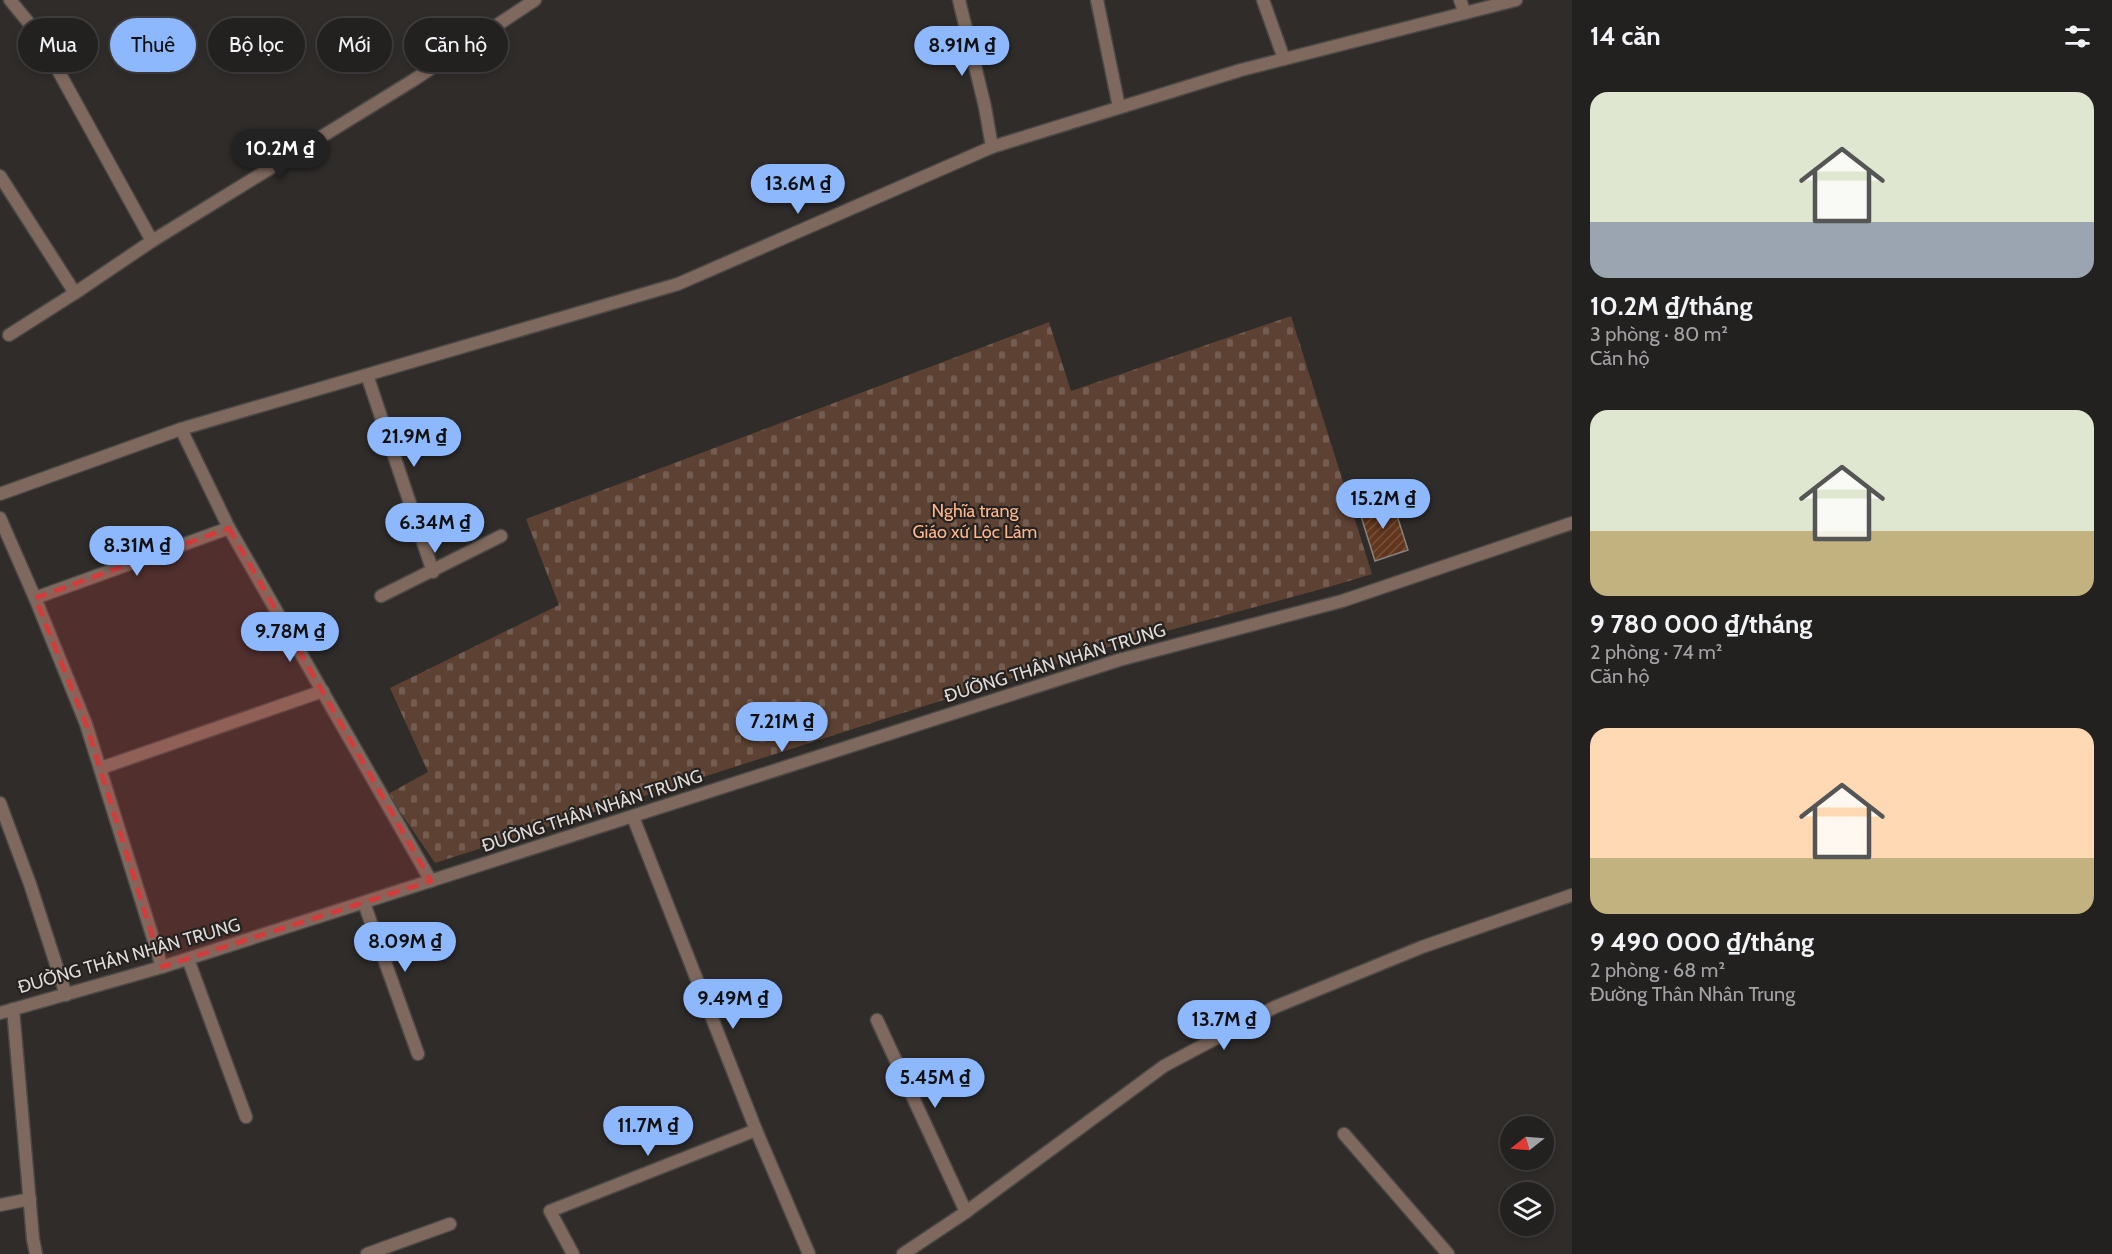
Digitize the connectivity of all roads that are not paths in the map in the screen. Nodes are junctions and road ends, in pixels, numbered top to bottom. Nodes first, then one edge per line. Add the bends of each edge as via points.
1 (10, 0) edge
2 (534, 0) edge
3 (959, 0) edge
4 (1097, 0) edge
5 (1263, 0) edge
6 (1460, 0) edge
7 (1516, 0) edge
8 (1465, 13) junction
9 (1284, 59) junction
10 (1119, 107) junction
11 (992, 147) junction
12 (0, 176) edge
13 (152, 241) junction
14 (75, 293) junction
15 (9, 334) dead end
16 (367, 375) junction
17 (182, 429) junction
18 (0, 494) edge
19 (0, 518) edge
20 (1572, 523) edge
21 (229, 528) junction
22 (501, 536) dead end
23 (433, 572) junction
24 (381, 596) dead end
25 (35, 598) junction
26 (323, 691) junction
27 (101, 768) junction
28 (0, 803) edge
29 (633, 817) junction
30 (430, 881) junction
31 (1572, 895) edge
32 (364, 903) junction
33 (188, 959) junction
34 (162, 968) junction
35 (66, 995) junction
36 (13, 1009) junction
37 (0, 1012) edge
38 (877, 1020) dead end
39 (418, 1054) dead end
40 (246, 1117) dead end
41 (756, 1131) junction
42 (1344, 1134) dead end
43 (30, 1199) junction
44 (0, 1205) edge
45 (966, 1212) junction
46 (450, 1224) dead end
47 (36, 1254) edge
48 (367, 1254) edge
49 (573, 1254) edge
50 (809, 1254) edge
51 (903, 1254) edge
52 (1448, 1254) edge

1 - 13 street via 38,34
2 - 13 street via 412,81
3 - 11 street
4 - 10 street
5 - 9 street
6 - 8 street
7 - 8 street
8 - 9 street
9 - 10 street
10 - 11 street
11 - 16 street via 678,284
12 - 14 street
13 - 14 street
14 - 15 street
16 - 17 street
16 - 23 street
17 - 18 street
17 - 21 street
19 - 25 street
20 - 29 street, ĐƯỜNG THÂN NHÂN TRUNG via 1342,601 1119,660
21 - 25 street
21 - 26 street
22 - 23 street
23 - 24 street
25 - 27 street
26 - 27 street
26 - 30 street
27 - 34 street
28 - 35 street
29 - 30 street, ĐƯỜNG THÂN NHÂN TRUNG
29 - 41 street
30 - 32 street, ĐƯỜNG THÂN NHÂN TRUNG
31 - 45 street via 1422,947 1275,1007 1164,1066
32 - 33 street, ĐƯỜNG THÂN NHÂN TRUNG
32 - 39 street
33 - 34 street, ĐƯỜNG THÂN NHÂN TRUNG
33 - 40 street
34 - 35 street, ĐƯỜNG THÂN NHÂN TRUNG
35 - 36 street, ĐƯỜNG THÂN NHÂN TRUNG
36 - 37 street, ĐƯỜNG THÂN NHÂN TRUNG
36 - 43 street
38 - 45 street
41 - 49 street via 550,1211
41 - 50 street
42 - 52 street
43 - 44 street
43 - 47 street
45 - 51 street
46 - 48 street

